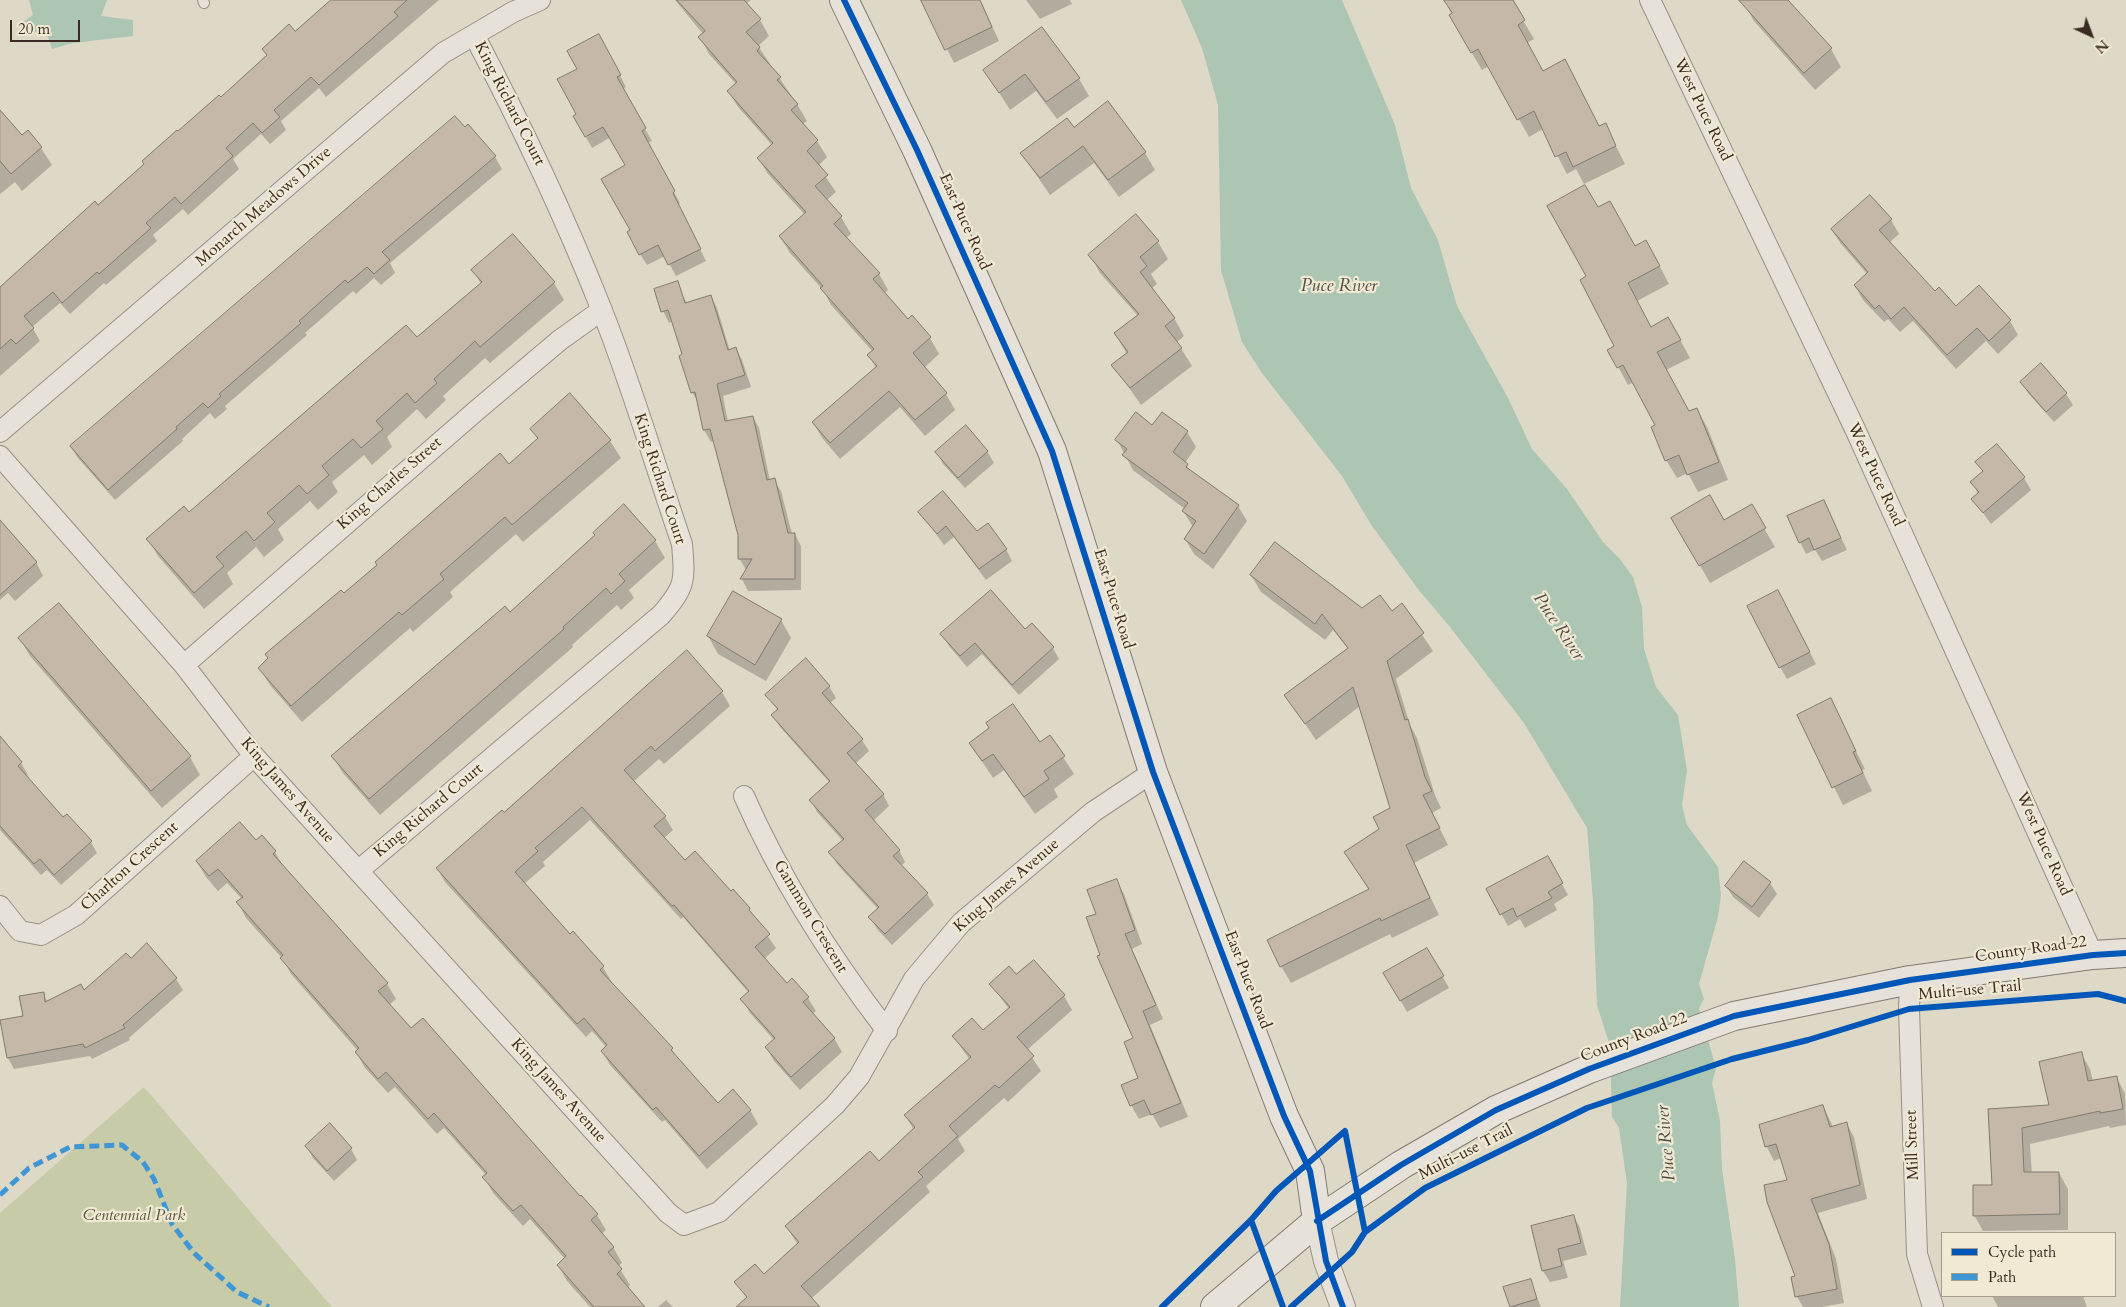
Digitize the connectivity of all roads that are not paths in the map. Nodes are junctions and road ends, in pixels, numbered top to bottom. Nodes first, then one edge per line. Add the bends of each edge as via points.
1 (540, 0) edge
2 (844, 0) edge
3 (1650, 0) edge
4 (474, 35) junction
5 (602, 310) junction
6 (0, 432) edge
7 (0, 456) edge
8 (184, 665) junction
9 (254, 756) junction
10 (1153, 772) junction
11 (744, 796) dead end
12 (358, 871) junction
13 (0, 906) edge
14 (2126, 953) edge
15 (2093, 955) junction
16 (1910, 980) junction
17 (887, 1031) junction
18 (1318, 1221) junction
19 (1215, 1307) edge
20 (1343, 1307) edge
21 (1932, 1307) edge

1 - 4 street, Monarch Meadows Drive
2 - 10 main road, East Puce Road via 917,150 1052,451
3 - 15 street, West Puce Road via 1854,430
4 - 5 street, King Richard Court via 513,108
4 - 6 street, Monarch Meadows Drive via 443,53
5 - 8 street, King Charles Street via 560,340 477,410
5 - 12 street, King Richard Court via 682,544 685,577 676,597 661,614
7 - 8 street, King James Avenue
8 - 9 street, King James Avenue
9 - 12 street, King James Avenue
9 - 13 street, Charlton Crescent via 69,919 41,935 20,931
10 - 17 street, King James Avenue via 1093,812 961,922 914,979
10 - 18 main road, East Puce Road via 1284,1116 1310,1171
11 - 17 street, Gammon Crescent via 762,838 839,968
12 - 17 street, King James Avenue via 668,1213 684,1225 719,1212 835,1105 859,1077
14 - 15 main road, County Road 22
15 - 16 main road, County Road 22
16 - 18 main road, County Road 22 via 1734,1016 1589,1069 1496,1110 1401,1165
16 - 21 street, Mill Street via 1917,1254
18 - 19 main road, County Road 22
18 - 20 street via 1326,1261

